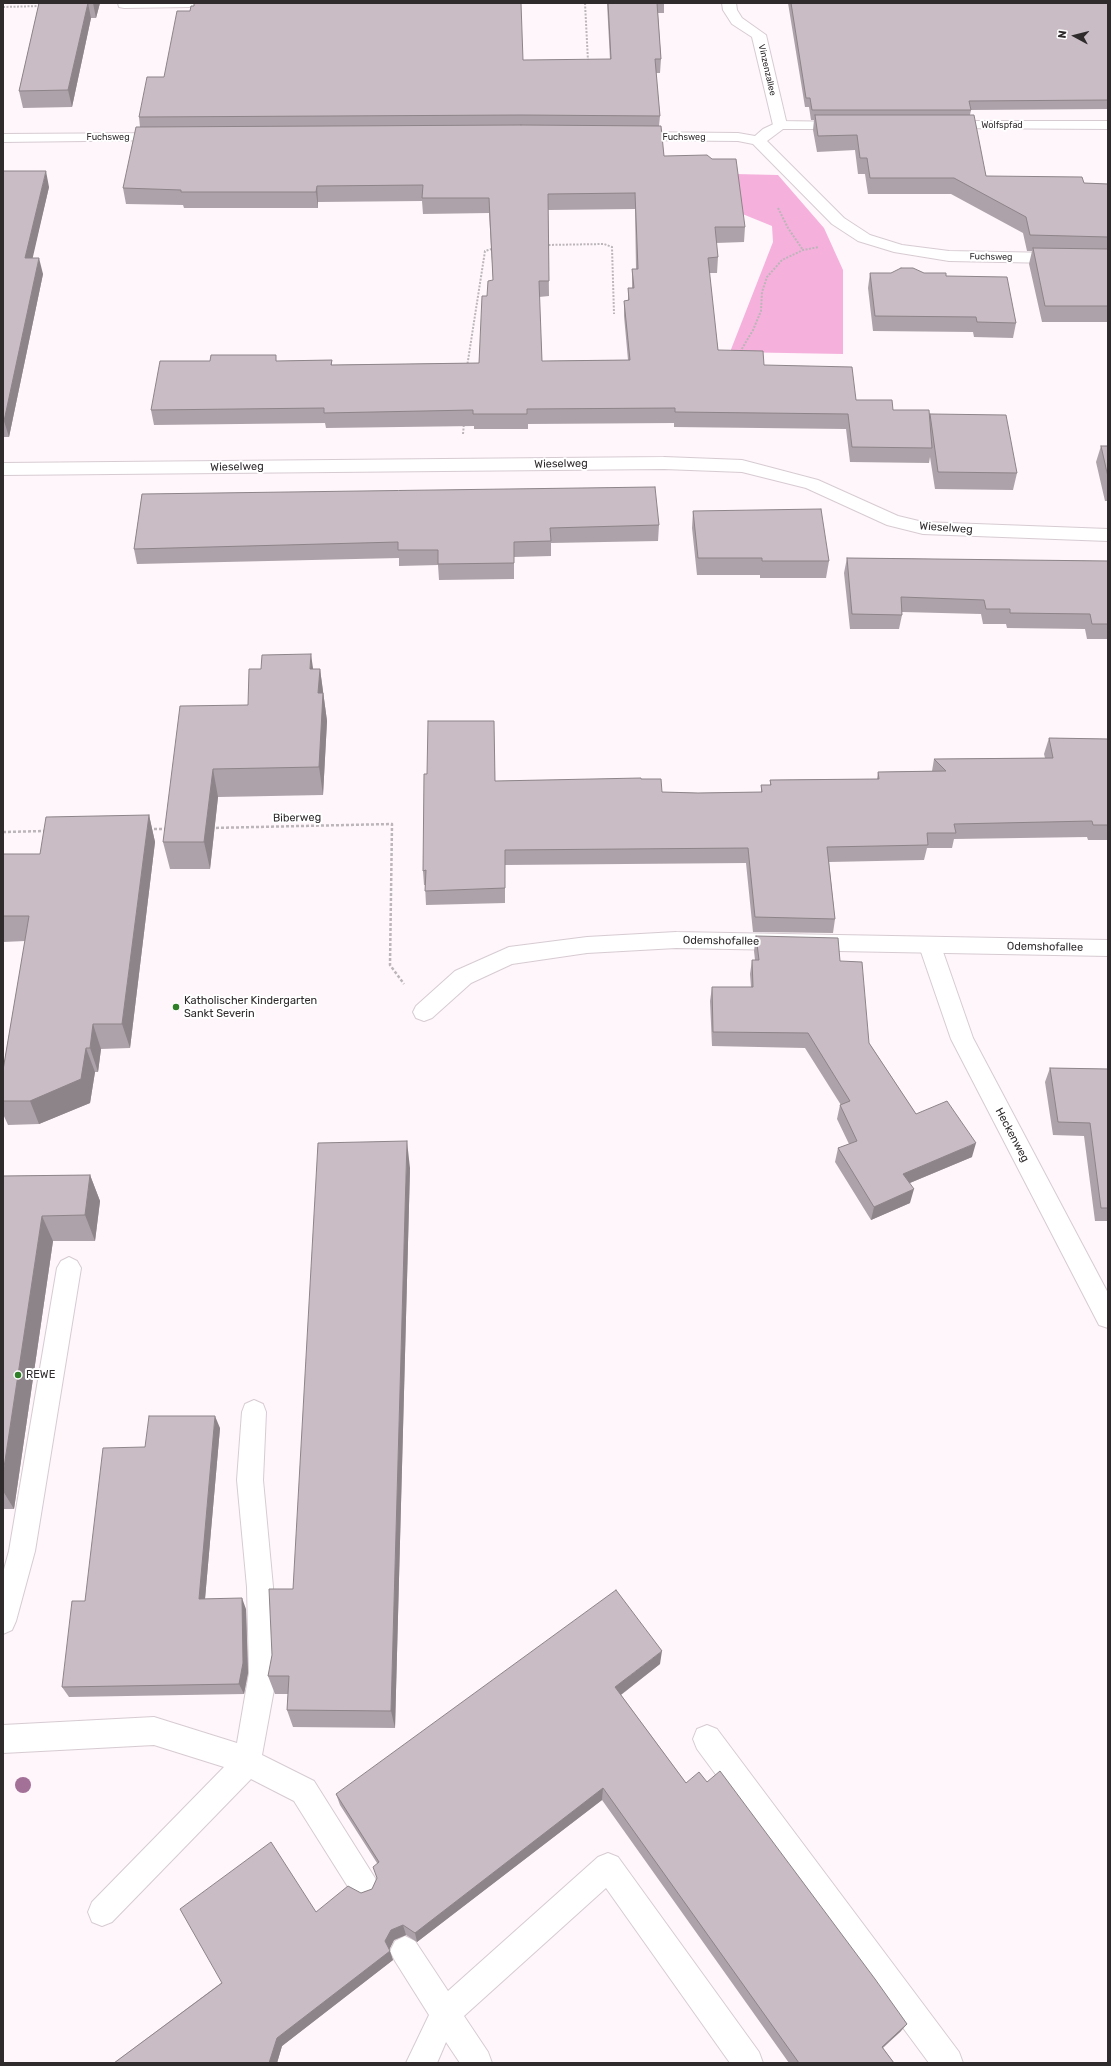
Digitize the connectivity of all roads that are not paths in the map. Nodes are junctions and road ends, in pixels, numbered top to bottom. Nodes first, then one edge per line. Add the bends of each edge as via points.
1 (189, 3) edge
2 (729, 3) edge
3 (124, 4) dead end
4 (780, 125) junction
5 (858, 125) edge
6 (936, 125) edge
7 (1108, 125) edge
8 (615, 136) edge
9 (181, 137) edge
10 (3, 138) edge
11 (758, 141) junction
12 (1108, 259) edge
13 (3, 469) edge
14 (1108, 535) edge
15 (930, 946) junction
16 (1108, 948) edge
17 (424, 1012) road end
18 (69, 1268) dead end
19 (1108, 1317) edge
20 (254, 1412) dead end
21 (3, 1622) edge
22 (3, 1739) edge
23 (707, 1739) dead end
24 (247, 1763) junction
25 (365, 1888) dead end
26 (102, 1912) dead end
27 (405, 1951) edge
28 (445, 2013) junction
29 (421, 2063) edge
30 (477, 2063) edge
31 (748, 2063) edge
32 (948, 2063) edge

1 - 3 street
2 - 4 street, Vinzenzallee via 737,21 759,35
4 - 5 street
4 - 11 street
6 - 7 street, Wolfspfad
8 - 11 street, Fuchsweg via 738,137
9 - 10 street, Fuchsweg
11 - 12 street, Fuchsweg via 838,220 864,238 900,249 949,256
13 - 14 street, Wieselweg via 664,463 742,466 812,484 892,521 923,528
15 - 16 street, Odemshofallee
15 - 17 street, Odemshofallee via 676,940 587,945 509,956 463,977
15 - 19 street, Heckenweg via 962,1039
18 - 21 street via 22,1551
20 - 24 street via 250,1480 260,1587 263,1673
22 - 24 street via 154,1732
23 - 32 street
24 - 25 street via 304,1791
24 - 26 street
27 - 28 street
28 - 29 street
28 - 30 street
28 - 31 street via 608,1867

